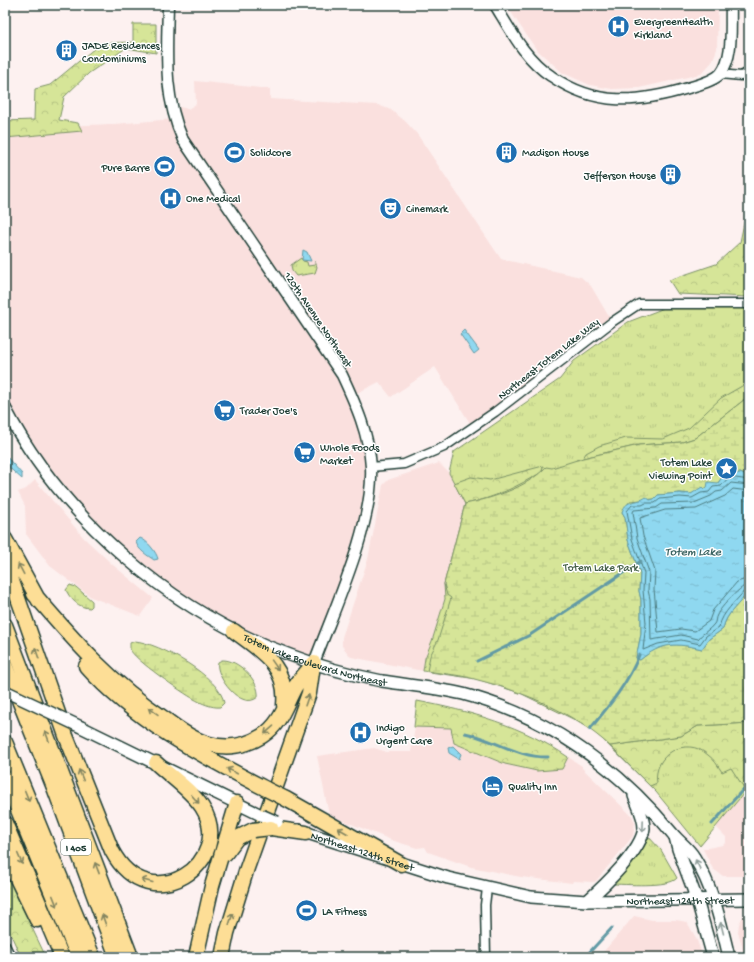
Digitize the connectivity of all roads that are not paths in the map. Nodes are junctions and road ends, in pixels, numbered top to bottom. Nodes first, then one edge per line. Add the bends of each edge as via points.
1 (168, 5) edge
2 (495, 5) edge
3 (731, 5) edge
4 (749, 72) edge
5 (720, 74) junction
6 (741, 76) junction
7 (749, 80) edge
8 (749, 304) edge
9 (5, 408) edge
10 (371, 468) junction
11 (5, 539) edge
12 (5, 561) edge
13 (34, 594) junction
14 (5, 625) edge
15 (234, 631) junction
16 (314, 663) junction
17 (5, 665) edge
18 (5, 692) edge
19 (282, 715) junction
20 (5, 742) edge
21 (156, 763) junction
22 (5, 778) edge
23 (631, 790) junction
24 (237, 804) junction
25 (5, 823) edge
26 (274, 825) junction
27 (306, 833) joint
28 (675, 837) junction
29 (5, 854) edge
30 (219, 864) junction
31 (401, 864) junction
32 (487, 888) junction
33 (749, 899) edge
34 (697, 900) junction
35 (714, 900) junction
36 (587, 901) junction
37 (5, 945) edge
38 (11, 957) edge
39 (54, 957) edge
40 (62, 957) edge
41 (78, 957) edge
42 (93, 957) edge
43 (117, 957) edge
44 (131, 957) edge
45 (196, 957) edge
46 (222, 957) edge
47 (486, 957) edge
48 (713, 957) edge
49 (729, 957) edge

1 - 10 street, 120th Avenue Northeast via 167,79 171,107 178,129 342,375 353,395 364,426
2 - 5 street via 520,46 534,62 558,81 591,96 614,100 638,99 696,86
3 - 5 street via 729,55
4 - 6 street
5 - 6 street
6 - 7 street
8 - 10 street, Northeast Totem Lake Way via 638,304 495,412 444,447 404,464
9 - 15 main road, Totem Lake Boulevard Northeast via 48,475 75,508 111,545 183,601
10 - 16 street, 120th Avenue Northeast via 368,501 357,544
13 -> 11 highway
21 -> 12 highway via 202,808 209,834 206,853 195,869 181,878 166,883 155,883 135,877 118,863 66,736
19 -> 13 highway via 267,732 245,744 228,747 198,740 152,711 121,687 90,658
31 -> 13 highway, bridge via 286,799 188,748 135,712 108,690 63,639
44 -> 14 highway, I 405
15 - 16 main road, Totem Lake Boulevard Northeast via 276,650
15 -> 19 highway via 268,657 278,669 285,692
16 - 19 highway via 295,687
16 - 23 main road, Totem Lake Boulevard Northeast via 374,679 450,692 502,707 539,723 574,743 599,761
46 -> 16 highway via 247,868 309,693
43 -> 17 highway, I 405
18 - 21 main road, bridge
20 -> 42 highway, I 405
21 - 24 main road
22 -> 41 highway
23 - 28 main road, Totem Lake Boulevard Northeast
23 -> 36 main road via 643,819 640,842
24 - 26 main road, bridge via 261,815
24 - 30 highway
25 -> 40 highway
26 - 27 highway
26 - 30 highway, bridge via 253,830 237,838
27 - 31 main road, Northeast 124th Street
28 - 34 main road
35 -> 28 main road, Totem Lake Boulevard Northeast via 696,860 686,846
29 - 39 highway
30 - 45 highway via 201,928
31 - 32 main road, Northeast 124th Street
32 - 36 main road, Northeast 124th Street via 531,897
32 - 47 street
33 - 35 main road, Northeast 124th Street
34 - 35 main road, Northeast 124th Street
34 - 36 main road, Northeast 124th Street
34 - 48 main road
49 -> 35 main road, Totem Lake Boulevard Northeast
37 - 38 street

